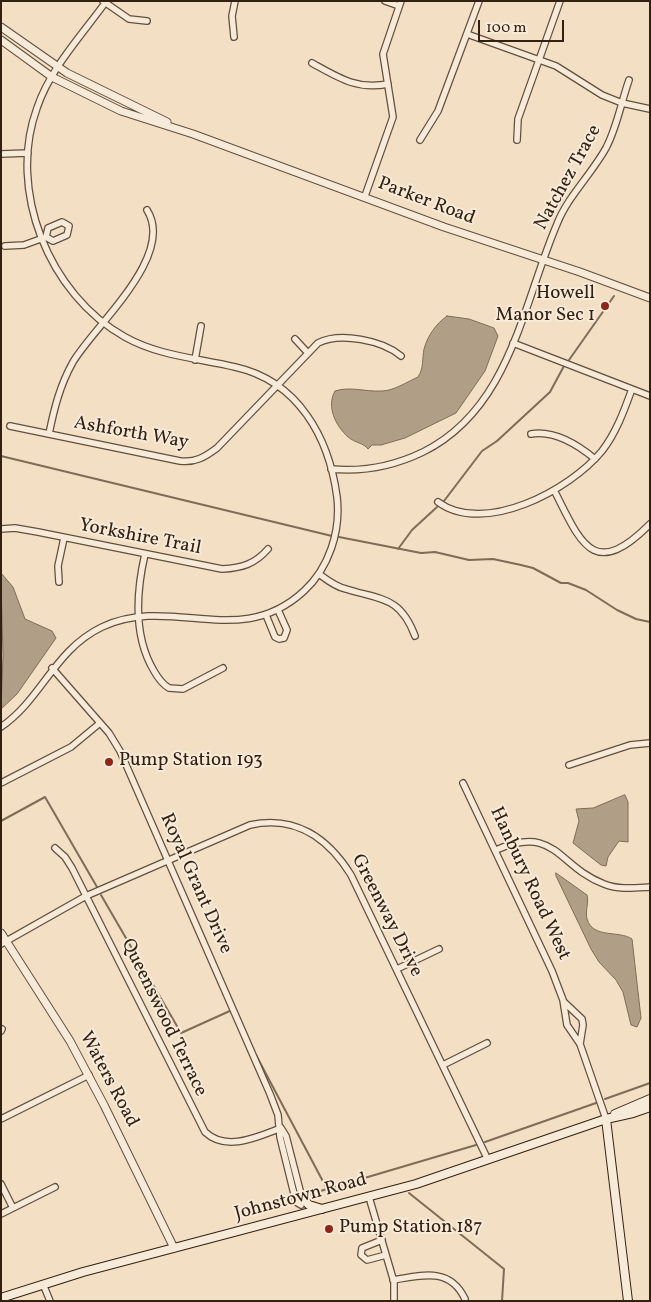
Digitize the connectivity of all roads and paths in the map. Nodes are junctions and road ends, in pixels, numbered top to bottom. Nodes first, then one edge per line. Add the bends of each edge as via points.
1 (235, 1) edge
2 (385, 1) edge
3 (479, 1) edge
4 (560, 1) edge
5 (104, 2) edge
6 (400, 4) edge
7 (147, 20) dead end
8 (1, 28) edge
9 (466, 34) junction
10 (234, 37) dead end
11 (1, 40) edge
12 (539, 60) junction
13 (312, 64) dead end
14 (58, 68) junction
15 (52, 76) junction
16 (629, 80) dead end
17 (388, 84) junction
18 (622, 103) junction
19 (650, 109) edge
20 (192, 134) junction
21 (420, 140) dead end
22 (517, 140) dead end
23 (1, 154) edge
24 (28, 154) junction
25 (365, 196) junction
26 (147, 210) dead end
27 (43, 238) junction
28 (5, 246) dead end
29 (543, 261) junction
30 (650, 298) edge
31 (102, 321) junction
32 (201, 326) dead end
33 (295, 338) dead end
34 (513, 343) junction
35 (307, 352) junction
36 (401, 356) dead end
37 (195, 360) junction
38 (276, 384) junction
39 (632, 389) junction
40 (650, 396) edge
41 (10, 426) dead end
42 (49, 434) junction
43 (531, 434) dead end
44 (595, 459) junction
45 (331, 469) junction
46 (554, 490) junction
47 (438, 502) dead end
48 (650, 524) edge
49 (1, 529) edge
50 (64, 538) junction
51 (268, 549) dead end
52 (145, 554) junction
53 (319, 574) junction
54 (59, 582) dead end
55 (278, 610) junction
56 (266, 615) junction
57 (140, 616) junction
58 (414, 636) dead end
59 (52, 668) junction
60 (223, 668) dead end
61 (100, 723) junction
62 (1, 727) edge
63 (650, 743) edge
64 (569, 766) dead end
65 (1, 783) edge
66 (463, 783) dead end
67 (54, 848) dead end
68 (496, 850) junction
69 (168, 861) junction
70 (650, 887) edge
71 (86, 896) junction
72 (1, 933) edge
73 (4, 943) edge
74 (439, 949) dead end
75 (397, 969) junction
76 (563, 1000) junction
77 (487, 1043) dead end
78 (580, 1044) junction
79 (442, 1065) junction
80 (89, 1075) junction
81 (650, 1098) edge
82 (650, 1107) edge
83 (1, 1119) edge
84 (606, 1119) junction
85 (280, 1128) junction
86 (488, 1160) junction
87 (1, 1184) edge
88 (55, 1187) dead end
89 (369, 1198) junction
90 (303, 1202) junction
91 (13, 1208) junction
92 (324, 1209) junction
93 (1, 1214) edge
94 (304, 1215) junction
95 (382, 1240) junction
96 (174, 1248) junction
97 (386, 1255) junction
98 (393, 1280) junction
99 (43, 1284) junction
100 (1, 1298) edge
101 (465, 1299) dead end
102 (50, 1301) edge
103 (394, 1301) edge
104 (628, 1301) edge

1 - 10 street via 232,16
2 - 6 street
3 - 9 street
4 - 12 street
5 - 7 street via 129,19
5 - 14 street
6 - 17 street via 383,54
8 - 14 street, Parker Road
9 - 12 street
9 - 21 street via 438,111
11 - 15 street, Parker Road
12 - 18 street via 556,66 602,96
12 - 22 street via 518,119
13 - 17 street via 358,85
14 - 15 street
14 - 20 street, Parker Road
15 - 20 street, Parker Road via 121,111
15 - 24 street via 37,107
16 - 18 street, Natchez Trace
17 - 25 street via 393,117
18 - 19 street
18 - 29 street, Natchez Trace via 606,148 566,204
20 - 25 street, Parker Road
23 - 24 street
24 - 27 street via 29,186
25 - 29 street, Parker Road
26 - 31 street via 155,230 149,254 135,281
27 - 28 street via 24,245
27 - 31 street via 64,279
29 - 30 street, Parker Road
29 - 34 street, Natchez Trace
31 - 37 street via 143,346
31 - 42 street via 82,347 63,383
32 - 37 street
33 - 35 street
34 - 39 street
34 - 45 street, Natchez Trace via 499,378 482,404 441,442 418,455 388,465
35 - 36 street, Ashforth Way via 318,343 339,336 382,345
35 - 38 street, Ashforth Way
37 - 38 street via 246,370
38 - 42 street, Ashforth Way via 217,448 204,458 192,461
38 - 45 street via 299,403 312,420 324,444
39 - 40 street
39 - 44 street via 614,433
41 - 42 street, Ashforth Way
43 - 44 street via 547,434 570,442
44 - 46 street
45 - 53 street via 337,523 332,546
46 - 47 street via 517,507 490,512 463,513
46 - 48 street via 578,537 596,551 619,550
49 - 50 street, Yorkshire Trail via 22,529
50 - 52 street, Yorkshire Trail
50 - 54 street via 58,566
51 - 52 street, Yorkshire Trail via 255,561 235,568 214,568
52 - 57 street via 138,587
53 - 55 street via 299,596
53 - 58 street via 340,588 391,601 409,620
55 - 56 street
55 - 56 street via 287,630 284,638 274,637
56 - 57 street via 231,622 162,614
57 - 59 street via 112,623 87,635
57 - 60 street via 143,649 165,686 172,690 183,689
59 - 61 street, Royal Grant Drive
59 - 62 street via 25,707
61 - 65 street via 71,747
61 - 69 street, Royal Grant Drive via 120,751
63 - 64 street via 630,745
66 - 68 street, Hanbury Road West
67 - 71 street, Queenswood Terrace via 65,857
68 - 70 street via 515,842 534,841 552,849 604,884 623,888
68 - 76 street, Hanbury Road West
69 - 71 street, Greenway Drive
69 - 75 street, Greenway Drive via 257,824 287,824 306,830 326,843 344,865
69 - 85 street, Royal Grant Drive via 270,1094
71 - 73 street, Greenway Drive
71 - 85 street, Queenswood Terrace via 205,1132 215,1140 232,1142
72 - 73 street, Waters Road
73 - 80 street, Waters Road via 62,1028
74 - 75 street
75 - 79 street, Greenway Drive
76 - 78 street, Hanbury Road West via 567,1025
76 - 78 street, Hanbury Road West via 582,1019
77 - 79 street
78 - 84 street, Hanbury Road West
79 - 86 street, Greenway Drive
80 - 83 street
80 - 96 street, Waters Road
81 - 84 main road, Johnstown Road
82 - 84 main road, Johnstown Road
84 - 86 main road, Johnstown Road
84 - 104 main road, Hanbury Road West
85 - 90 street, Royal Grant Drive via 286,1136
86 - 89 main road, Johnstown Road
87 - 91 street
88 - 91 street
89 - 92 main road, Johnstown Road
89 - 95 street
90 - 92 main road
90 - 94 street, Royal Grant Drive
91 - 93 street
92 - 94 main road, Johnstown Road
94 - 96 main road, Johnstown Road
95 - 97 street
95 - 97 street via 366,1245 361,1255 367,1260
96 - 99 main road, Johnstown Road
97 - 98 street
98 - 101 street via 444,1276 457,1285
98 - 103 street
99 - 100 main road, Johnstown Road
99 - 102 street

